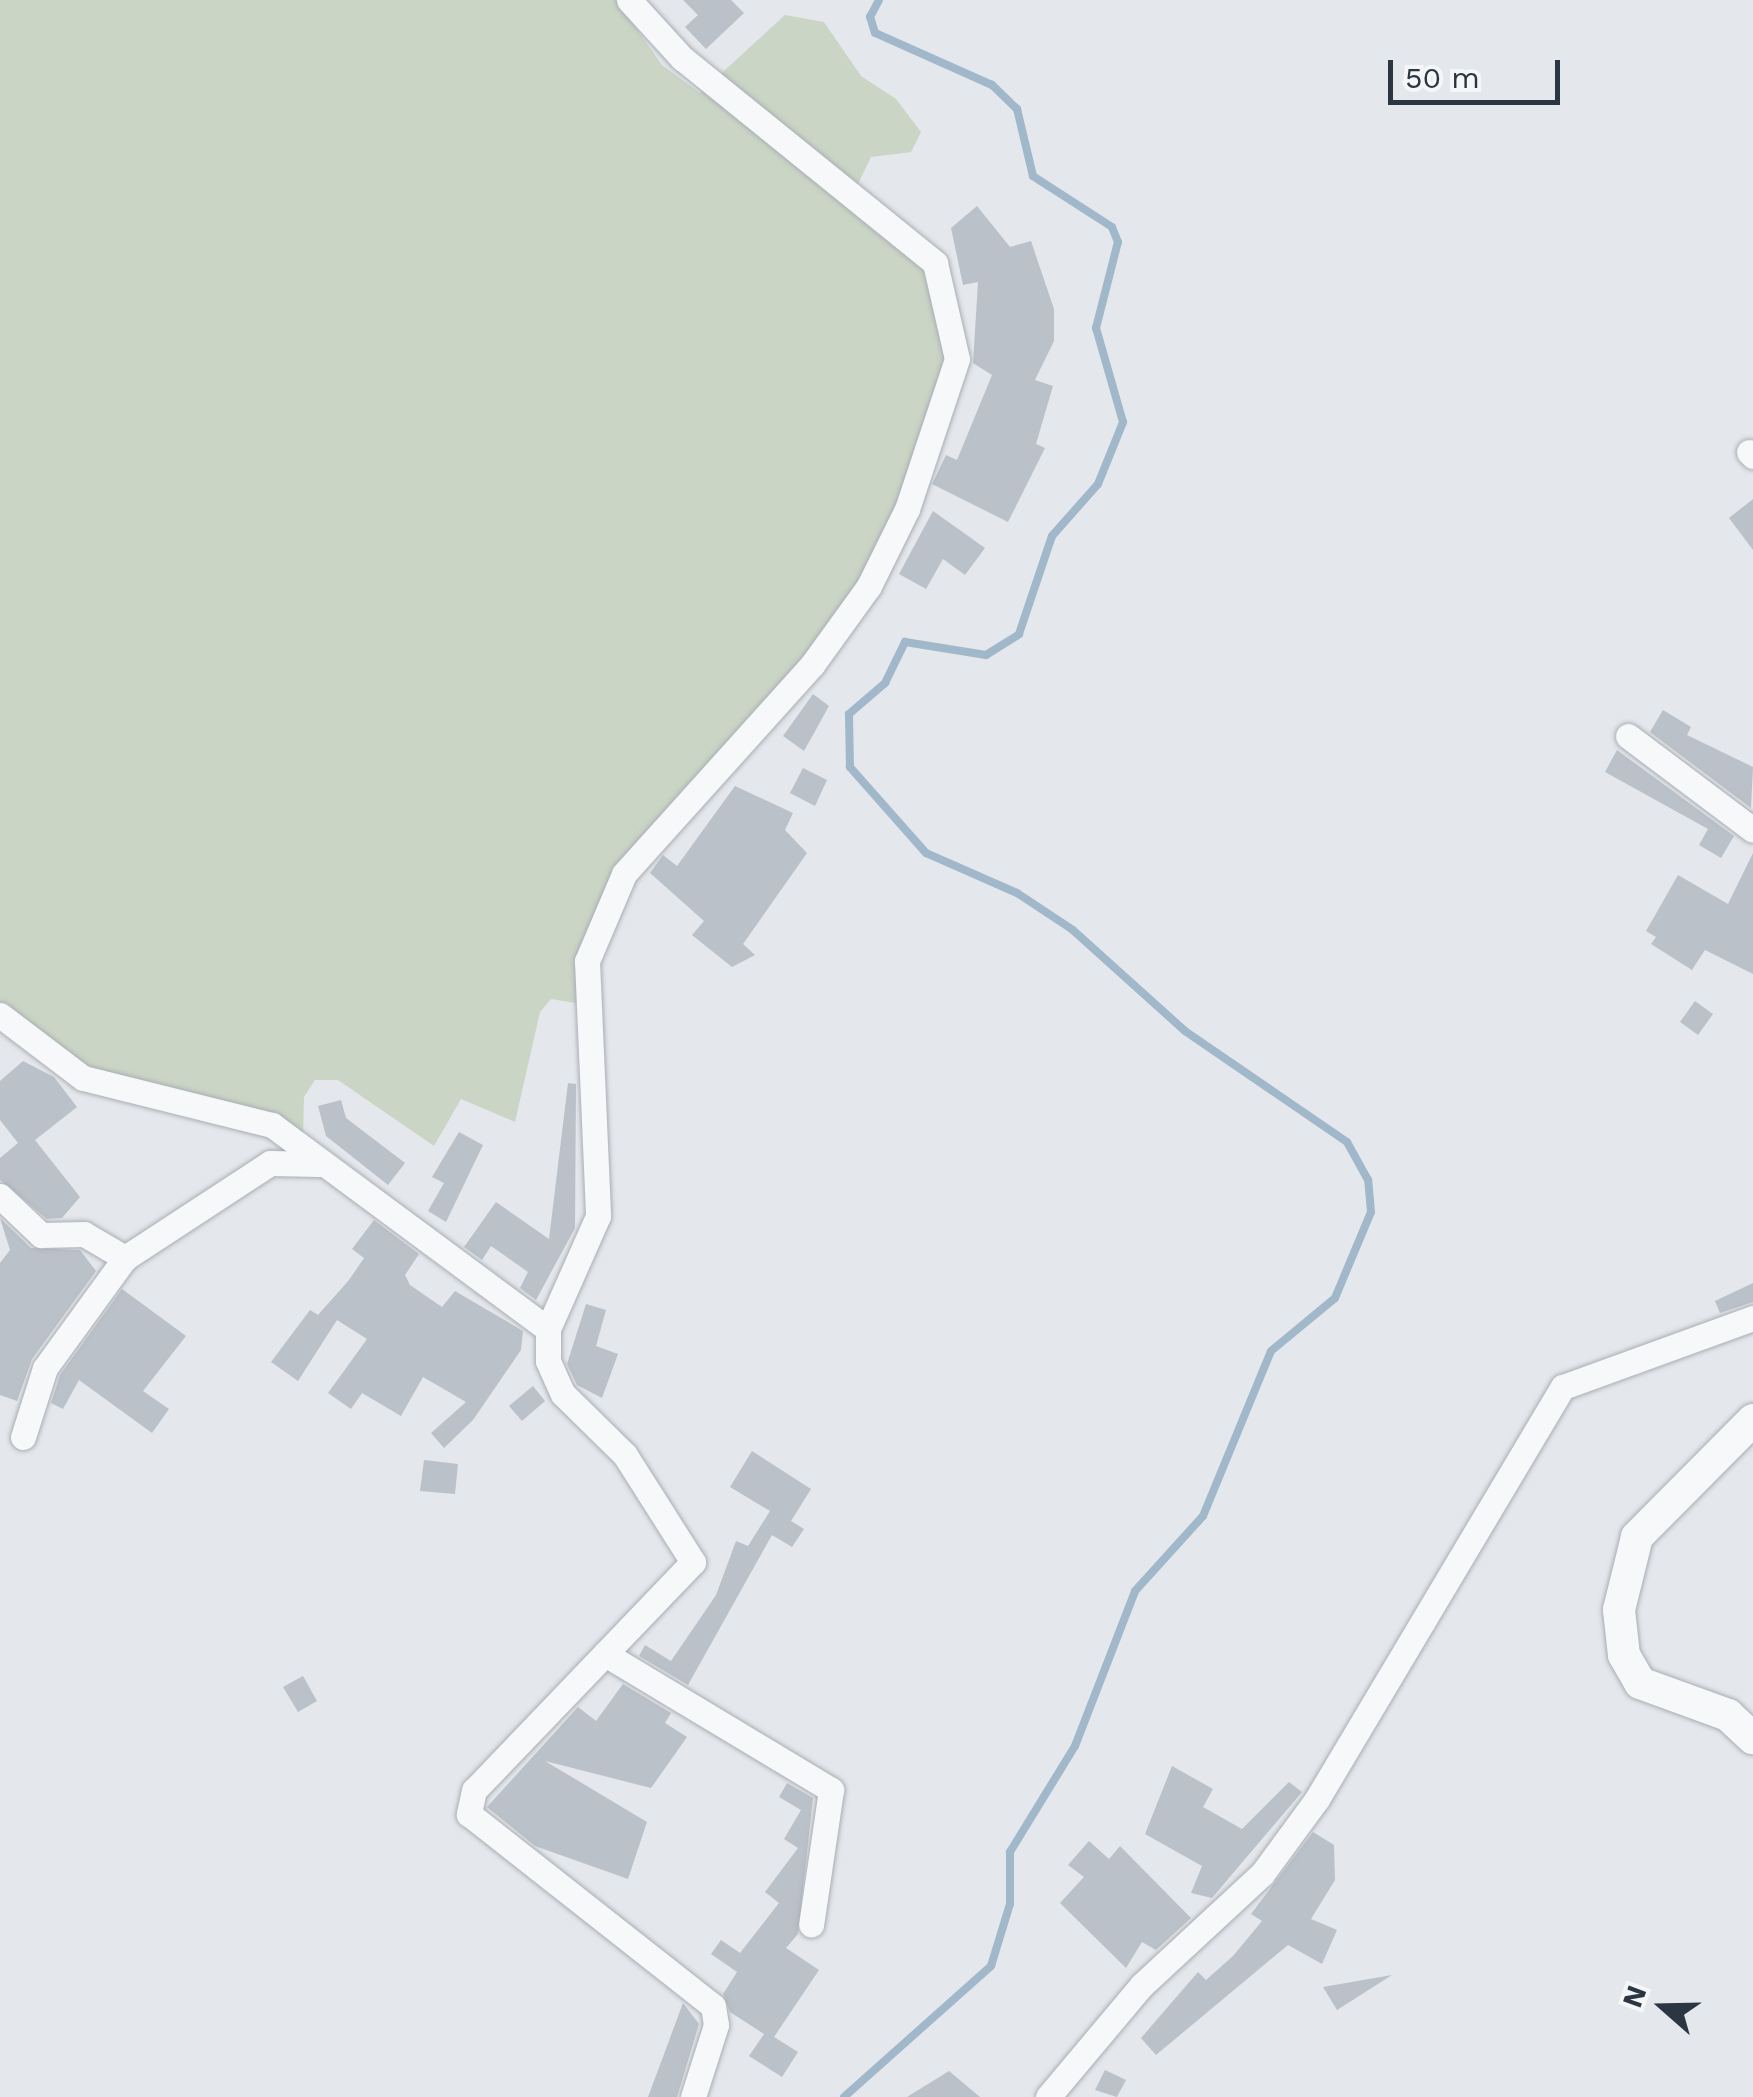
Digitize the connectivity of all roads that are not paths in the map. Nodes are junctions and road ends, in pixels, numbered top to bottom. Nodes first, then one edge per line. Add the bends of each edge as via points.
1 (628, 0) edge
2 (1628, 736) dead end
3 (1753, 830) edge
4 (0, 1015) edge
5 (319, 1164) junction
6 (0, 1196) edge
7 (125, 1258) junction
8 (1753, 1318) edge
9 (548, 1330) junction
10 (1753, 1420) edge
11 (23, 1437) dead end
12 (605, 1654) junction
13 (1753, 1738) edge
14 (812, 1924) dead end
15 (1064, 2085) edge
16 (692, 2097) edge
17 (1048, 2097) edge

1 - 9 street via 682,58 934,263 958,359 907,509 869,586 603,910 587,962 598,1216
2 - 3 street
4 - 5 street via 83,1078 272,1125
5 - 7 street via 270,1163
5 - 9 street
6 - 7 street via 50,1239 84,1234
7 - 11 street via 45,1368
8 - 15 street via 1563,1387 1317,1798 1262,1874 1142,1985
9 - 12 street via 551,1376 625,1455 693,1562
10 - 13 street via 1637,1537 1619,1610 1624,1655 1640,1683 1728,1714
12 - 14 street via 831,1790
12 - 16 street via 474,1790 468,1814 712,2006 716,2025
15 - 17 street

